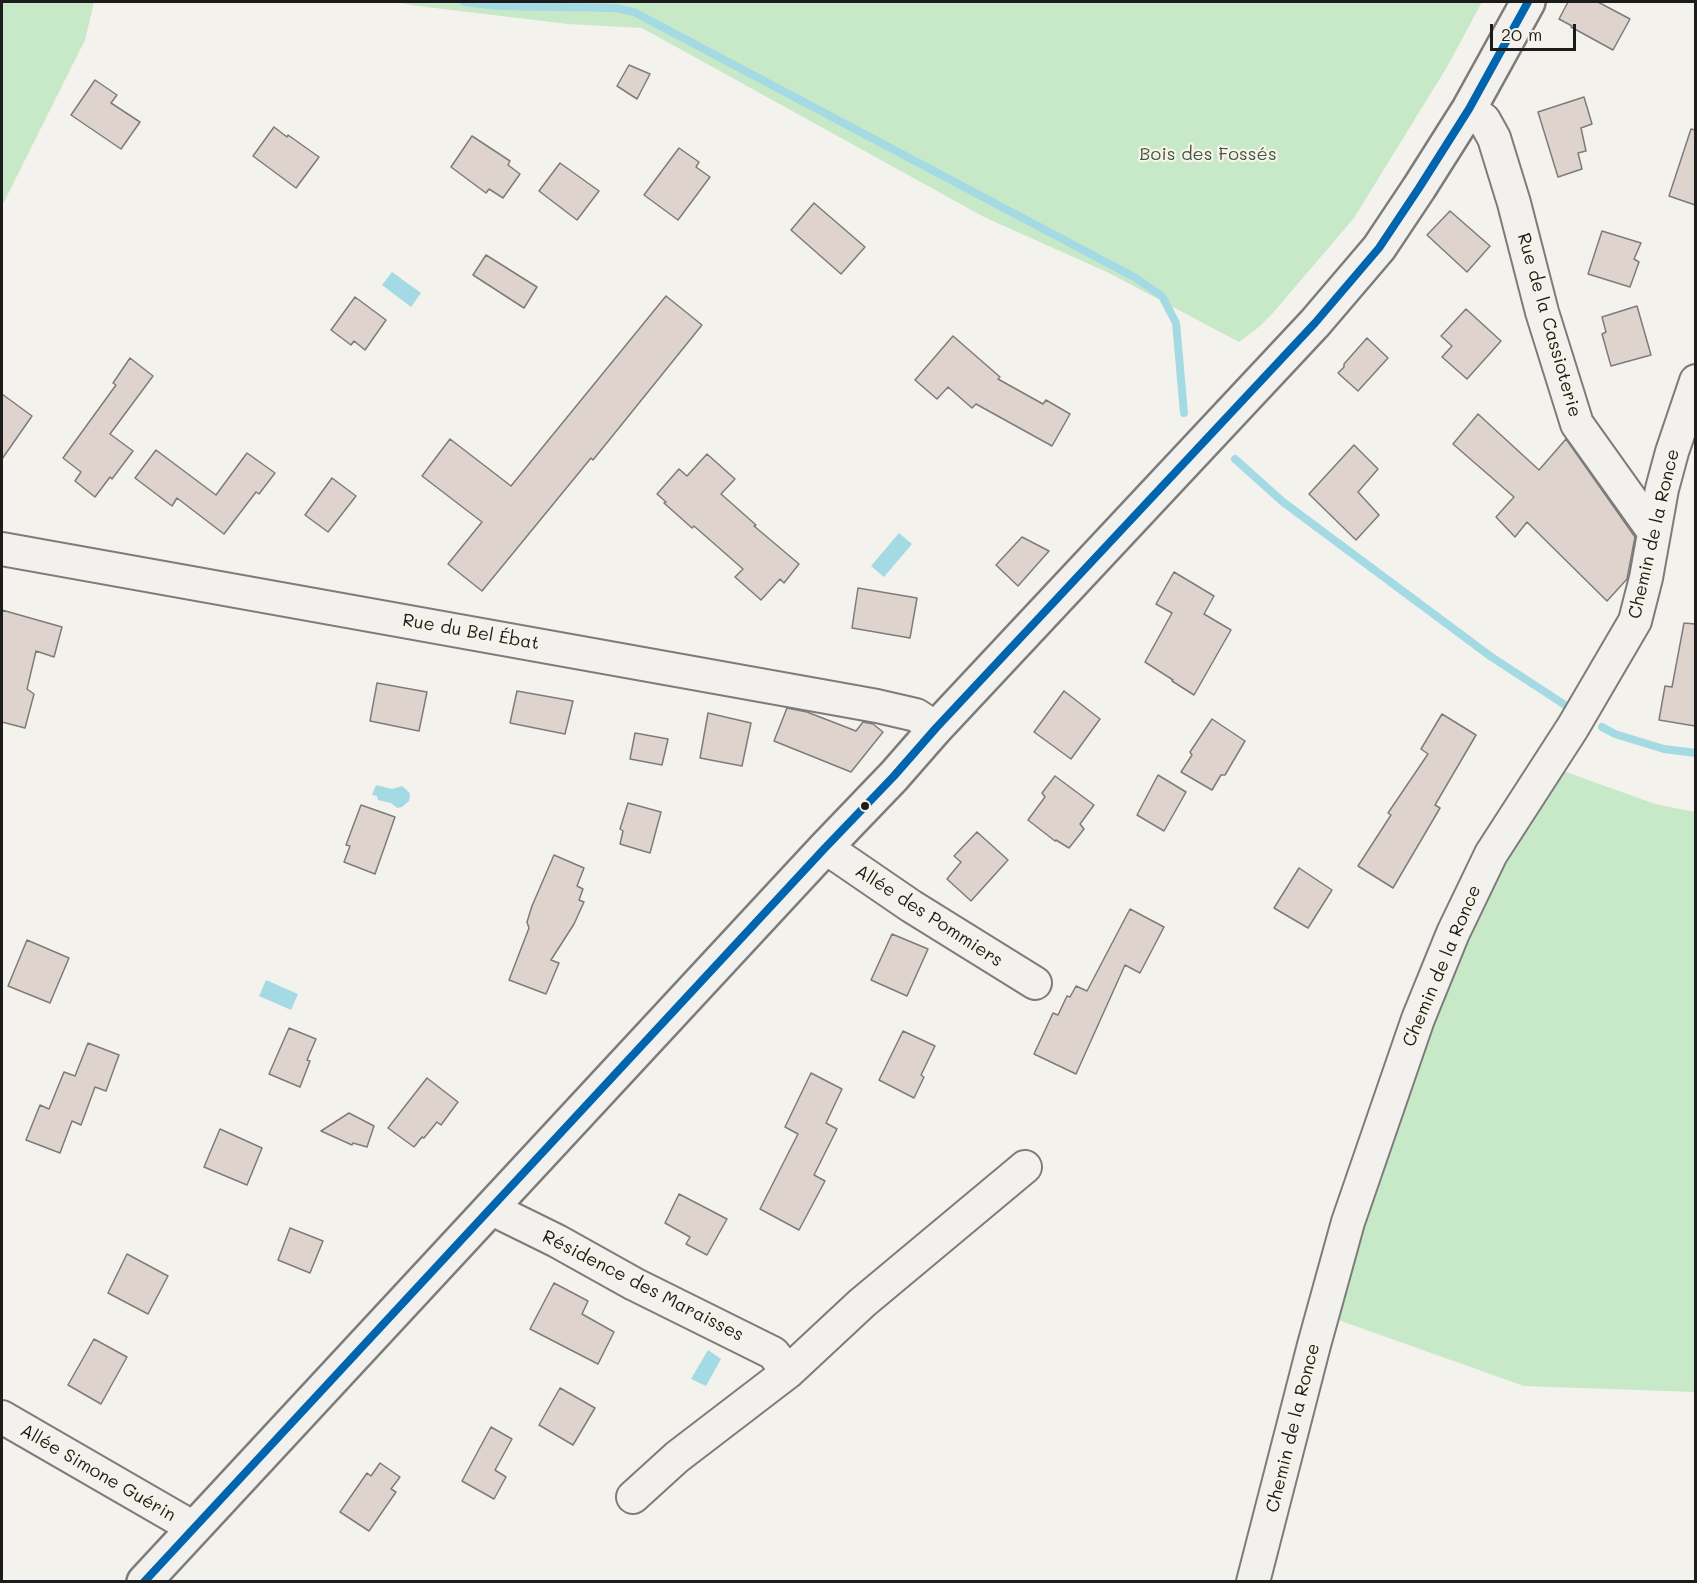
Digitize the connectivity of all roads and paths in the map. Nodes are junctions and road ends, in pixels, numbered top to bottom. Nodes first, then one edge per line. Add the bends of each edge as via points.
1 (1528, 2) edge
2 (1469, 109) junction
3 (1695, 381) edge
4 (1654, 532) junction
5 (2, 549) edge
6 (936, 728) junction
7 (824, 849) junction
8 (1035, 983) dead end
9 (1025, 1167) dead end
10 (492, 1209) junction
11 (788, 1372) junction
12 (2, 1417) edge
13 (633, 1497) dead end
14 (194, 1528) junction
15 (144, 1581) edge
16 (1253, 1581) edge

1 - 2 main road
2 - 4 street, Rue de la Cassioterie via 1484,120 1494,138 1577,424
2 - 6 main road via 1378,248 1315,323
3 - 4 street, Chemin de la Ronce via 1672,452
4 - 16 street, Chemin de la Ronce via 1635,621 1491,854 1418,1019 1348,1222
5 - 6 street, Rue du Bel Ébat via 877,706 916,715
6 - 7 main road
7 - 8 street, Allée des Pommiers
7 - 10 main road
9 - 11 street via 862,1303
10 - 11 street, Résidence des Maraisses via 773,1353
10 - 14 main road
11 - 13 street via 677,1457
12 - 14 street, Allée Simone Guérin
14 - 15 main road

